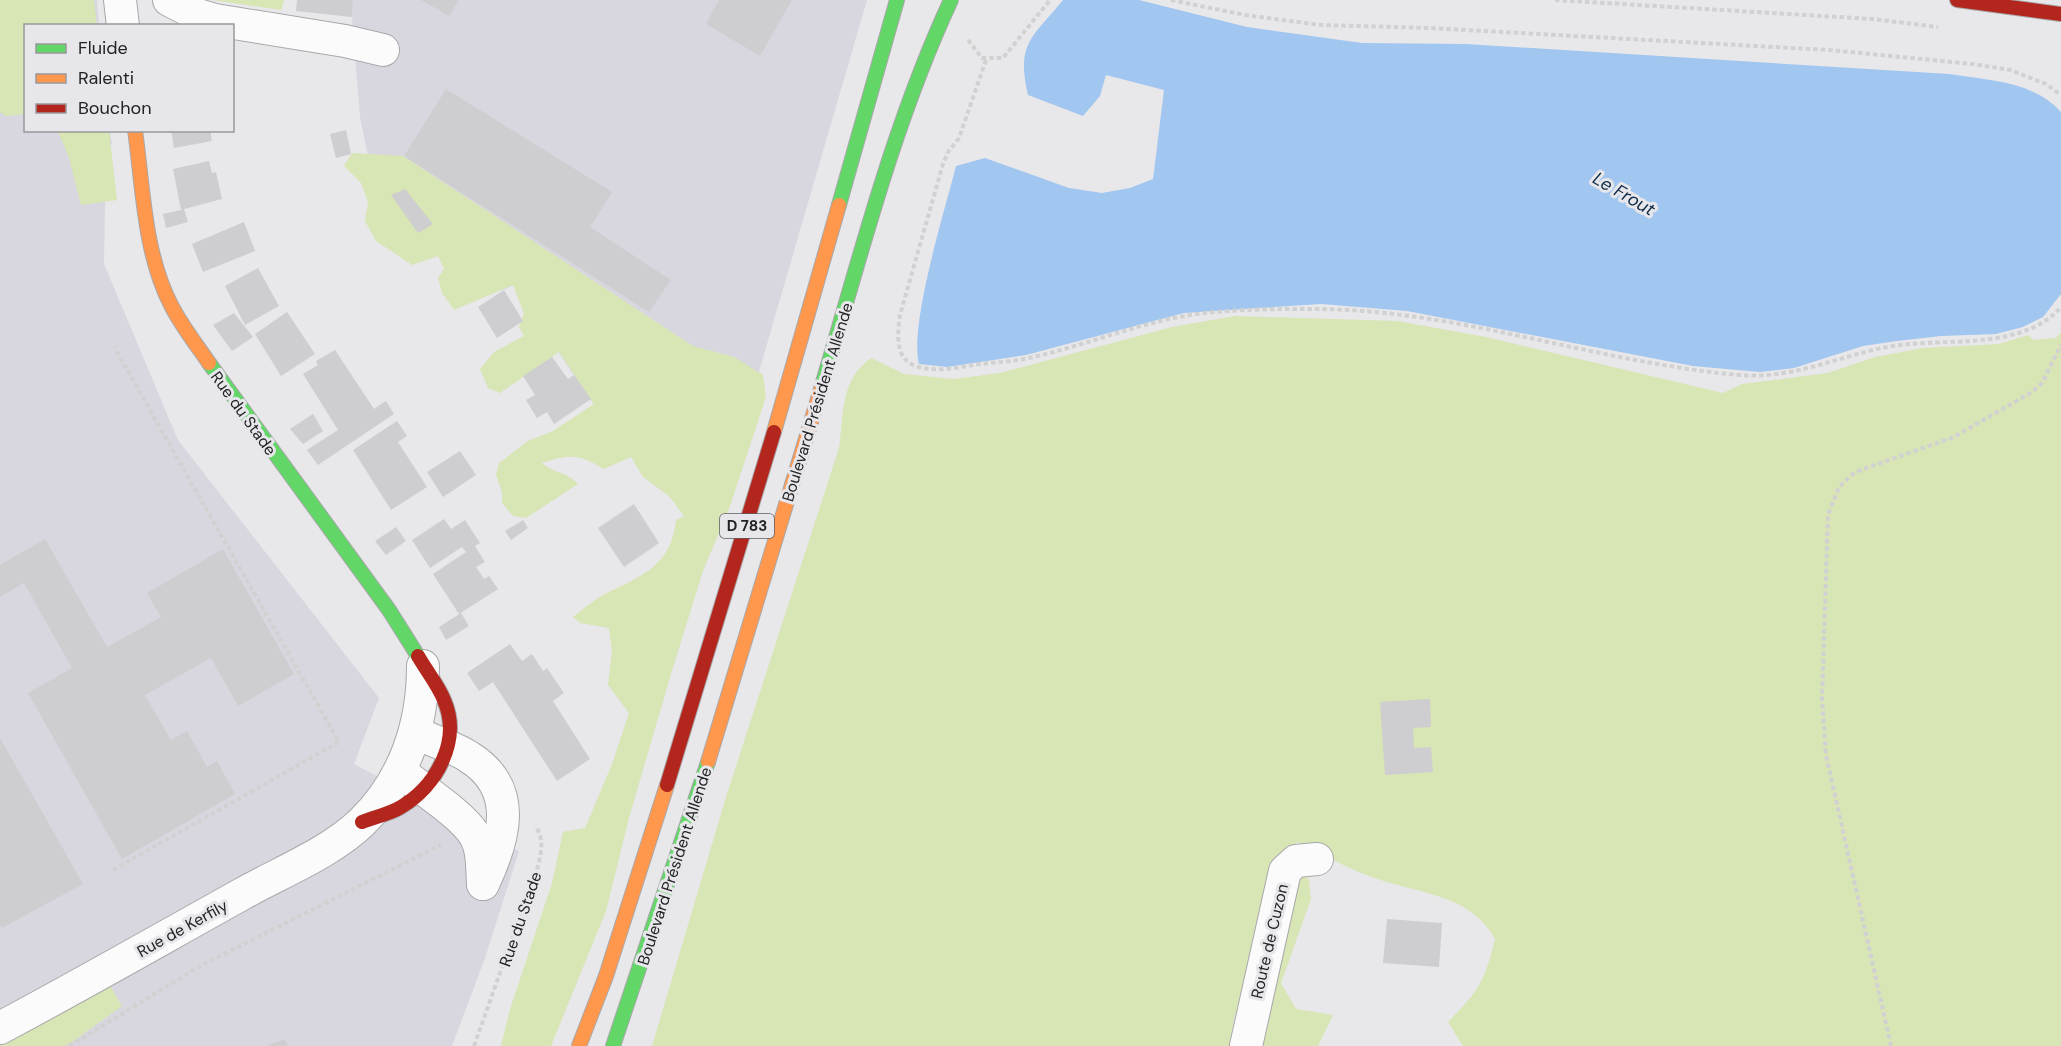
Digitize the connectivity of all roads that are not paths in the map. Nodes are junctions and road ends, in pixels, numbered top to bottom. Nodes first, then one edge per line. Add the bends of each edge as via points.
1 (120, 0) edge
2 (169, 0) edge
3 (897, 0) edge
4 (951, 0) edge
5 (1957, 0) edge
6 (2061, 14) edge
7 (123, 24) edge
8 (383, 50) dead end
9 (135, 132) edge
10 (423, 666) junction
11 (415, 733) junction
12 (448, 747) junction
13 (412, 781) junction
14 (1317, 860) dead end
15 (0, 1028) edge
16 (579, 1046) edge
17 (613, 1046) edge
18 (1246, 1046) edge

1 - 7 street
2 - 8 street via 215,20
3 - 16 main road, Boulevard Président Allende / D 783 via 675,765
4 - 17 main road, Boulevard Président Allende / D 783 via 930,44 890,160 702,787
5 - 6 main road
9 - 10 main road, Rue du Stade via 154,260 171,306 225,387 389,610
10 - 11 street, Rue de Kerfily via 421,710
10 - 12 main road, Rue de Kerfily via 445,701 450,729
11 - 12 street
11 - 13 street, Rue de Kerfily
12 - 13 main road, Rue de Kerfily via 434,779
12 - 13 street via 483,767 493,780 503,809 498,852 483,884 479,845 473,833
13 - 15 street, Rue de Kerfily via 362,822 312,855
14 - 18 street, Route de Cuzon via 1296,861 1285,871

